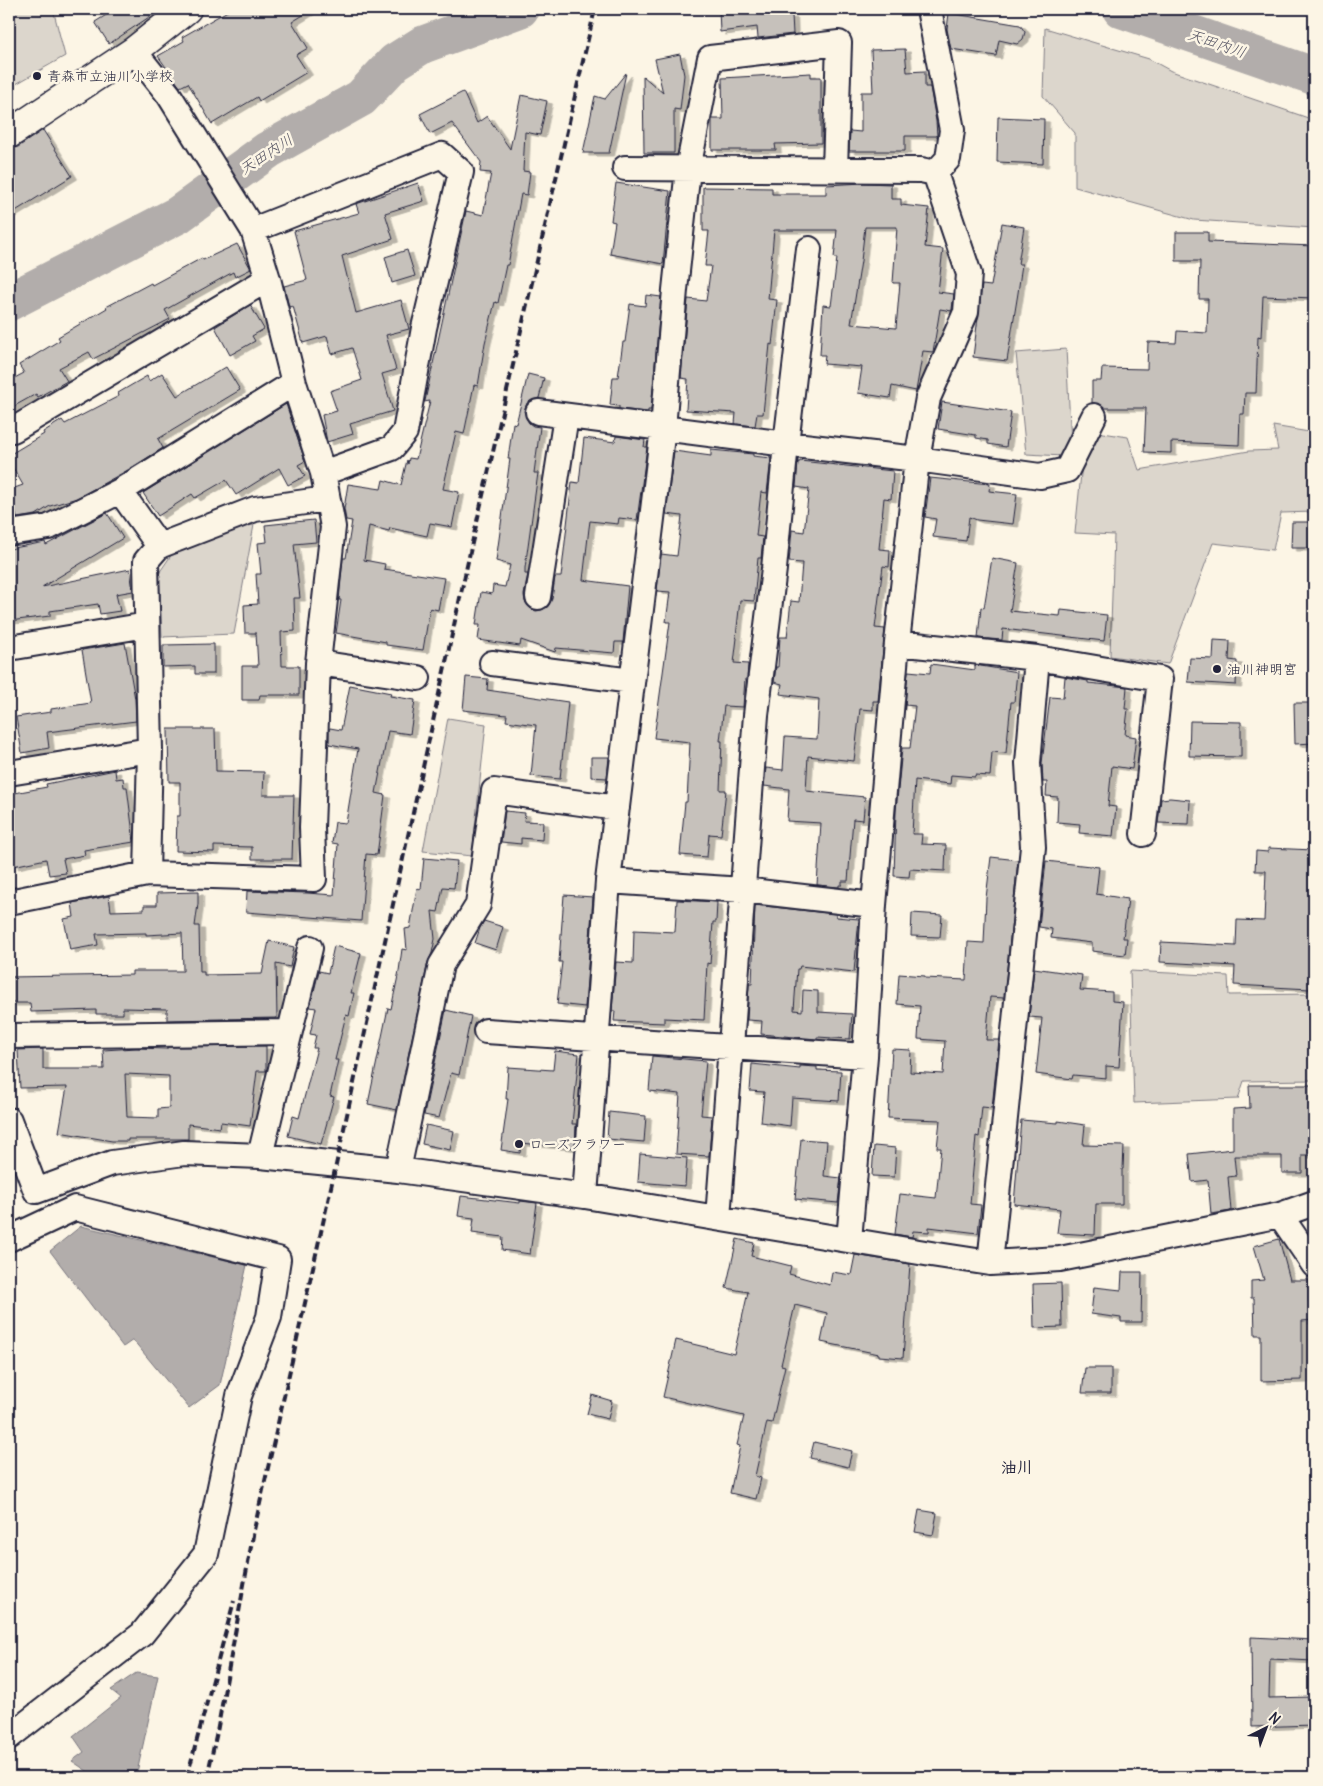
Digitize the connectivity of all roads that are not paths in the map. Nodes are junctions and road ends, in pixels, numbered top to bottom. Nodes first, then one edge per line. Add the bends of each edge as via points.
1 (187, 9) edge
2 (929, 9) edge
3 (134, 51) junction
4 (9, 134) edge
5 (625, 168) dead end
6 (688, 169) junction
7 (835, 169) junction
8 (935, 173) junction
9 (247, 221) junction
10 (809, 249) dead end
11 (268, 280) junction
12 (294, 384) junction
13 (538, 412) dead end
14 (566, 416) junction
15 (1094, 416) dead end
16 (664, 428) junction
17 (13, 430) dead end
18 (786, 444) junction
19 (916, 458) junction
20 (323, 473) junction
21 (120, 491) junction
22 (327, 499) junction
23 (9, 533) edge
24 (159, 546) junction
25 (538, 597) dead end
26 (147, 625) junction
27 (898, 642) junction
28 (9, 648) edge
29 (1037, 658) junction
30 (318, 663) junction
31 (492, 663) dead end
32 (418, 678) dead end
33 (632, 681) junction
34 (150, 750) junction
35 (9, 774) edge
36 (617, 808) junction
37 (1143, 834) dead end
38 (147, 874) junction
39 (608, 881) junction
40 (743, 890) junction
41 (9, 902) edge
42 (874, 905) junction
43 (310, 948) dead end
44 (486, 1031) dead end
45 (289, 1032) junction
46 (9, 1036) edge
47 (597, 1038) junction
48 (732, 1047) junction
49 (865, 1056) junction
50 (9, 1120) edge
51 (260, 1156) junction
52 (398, 1170) junction
53 (585, 1196) junction
54 (1314, 1203) edge
55 (1280, 1215) junction
56 (718, 1218) junction
57 (9, 1239) edge
58 (849, 1240) junction
59 (990, 1263) junction
60 (1314, 1265) edge
61 (9, 1737) edge

1 - 3 main road
2 - 8 street via 952,130 948,159
3 - 4 main road
3 - 9 street via 169,95
5 - 6 street
6 - 7 street
6 - 7 street via 710,58 839,43
6 - 16 street
7 - 8 street
8 - 19 street via 969,274 966,312 928,398
9 - 11 street
9 - 20 street via 442,155 460,172 424,328 405,432 392,448
10 - 18 street
11 - 12 street
11 - 17 street
12 - 20 street
12 - 21 street
13 - 14 street
14 - 16 street
14 - 25 street
15 - 19 street via 1067,470 1040,476
16 - 18 street
16 - 33 street
18 - 19 street
18 - 40 street via 756,715
19 - 27 street
20 - 22 street
21 - 23 street via 50,527
21 - 24 street
22 - 24 street via 255,509
22 - 30 street via 333,527
24 - 26 street via 146,561
26 - 28 street
26 - 34 street
27 - 29 street
27 - 42 street
29 - 37 street via 1160,679
29 - 59 street via 1028,763 1033,847
30 - 32 street
30 - 38 street via 312,828 314,878
31 - 33 street
33 - 36 street
34 - 35 street
34 - 38 street
36 - 39 street
36 - 52 street via 494,790 478,905 441,965
38 - 41 street
39 - 40 street
39 - 47 street
40 - 42 street
40 - 48 street
42 - 49 street
43 - 45 street
44 - 47 street
45 - 46 street
45 - 51 street
47 - 48 street
47 - 53 street
48 - 49 street
48 - 56 street
49 - 58 street
50 - 51 street via 36,1191 112,1163 184,1153
51 - 52 street
52 - 53 street
53 - 56 street
54 - 55 street
55 - 59 street via 1060,1260
55 - 60 street
56 - 58 street
57 - 61 street via 75,1208 278,1259 269,1317 239,1396 206,1554 142,1634
58 - 59 street

